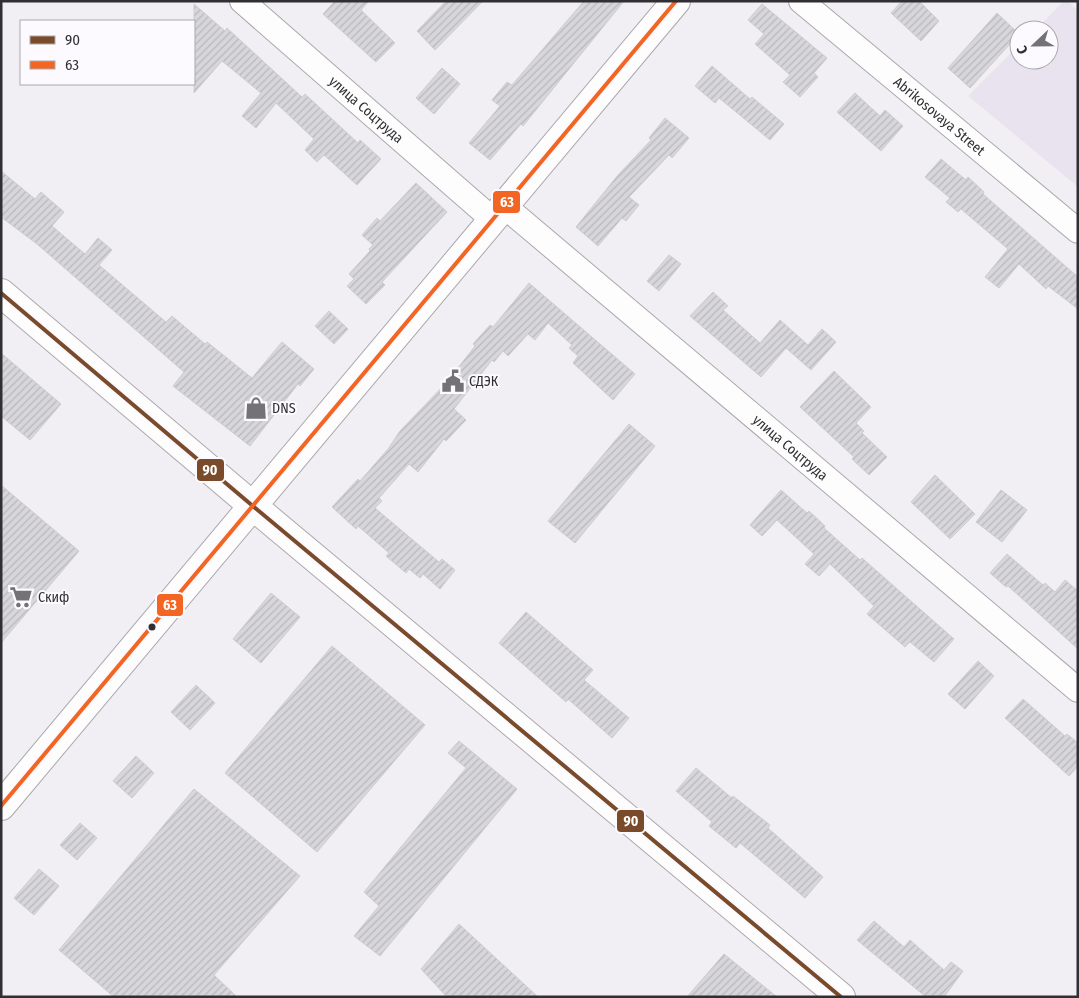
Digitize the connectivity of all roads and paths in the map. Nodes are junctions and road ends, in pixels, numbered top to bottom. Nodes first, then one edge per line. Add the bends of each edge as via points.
1 (242, 1) edge
2 (676, 1) edge
3 (801, 1) edge
4 (497, 211) junction
5 (1078, 231) edge
6 (1, 293) edge
7 (254, 507) junction
8 (1078, 690) edge
9 (1, 806) edge
10 (841, 997) edge

1 - 4 street, улица Соцтруда
2 - 4 main road
3 - 5 street, Abrikosovaya Street
4 - 7 main road
4 - 8 street, улица Соцтруда
6 - 7 main road
7 - 9 main road
7 - 10 main road

